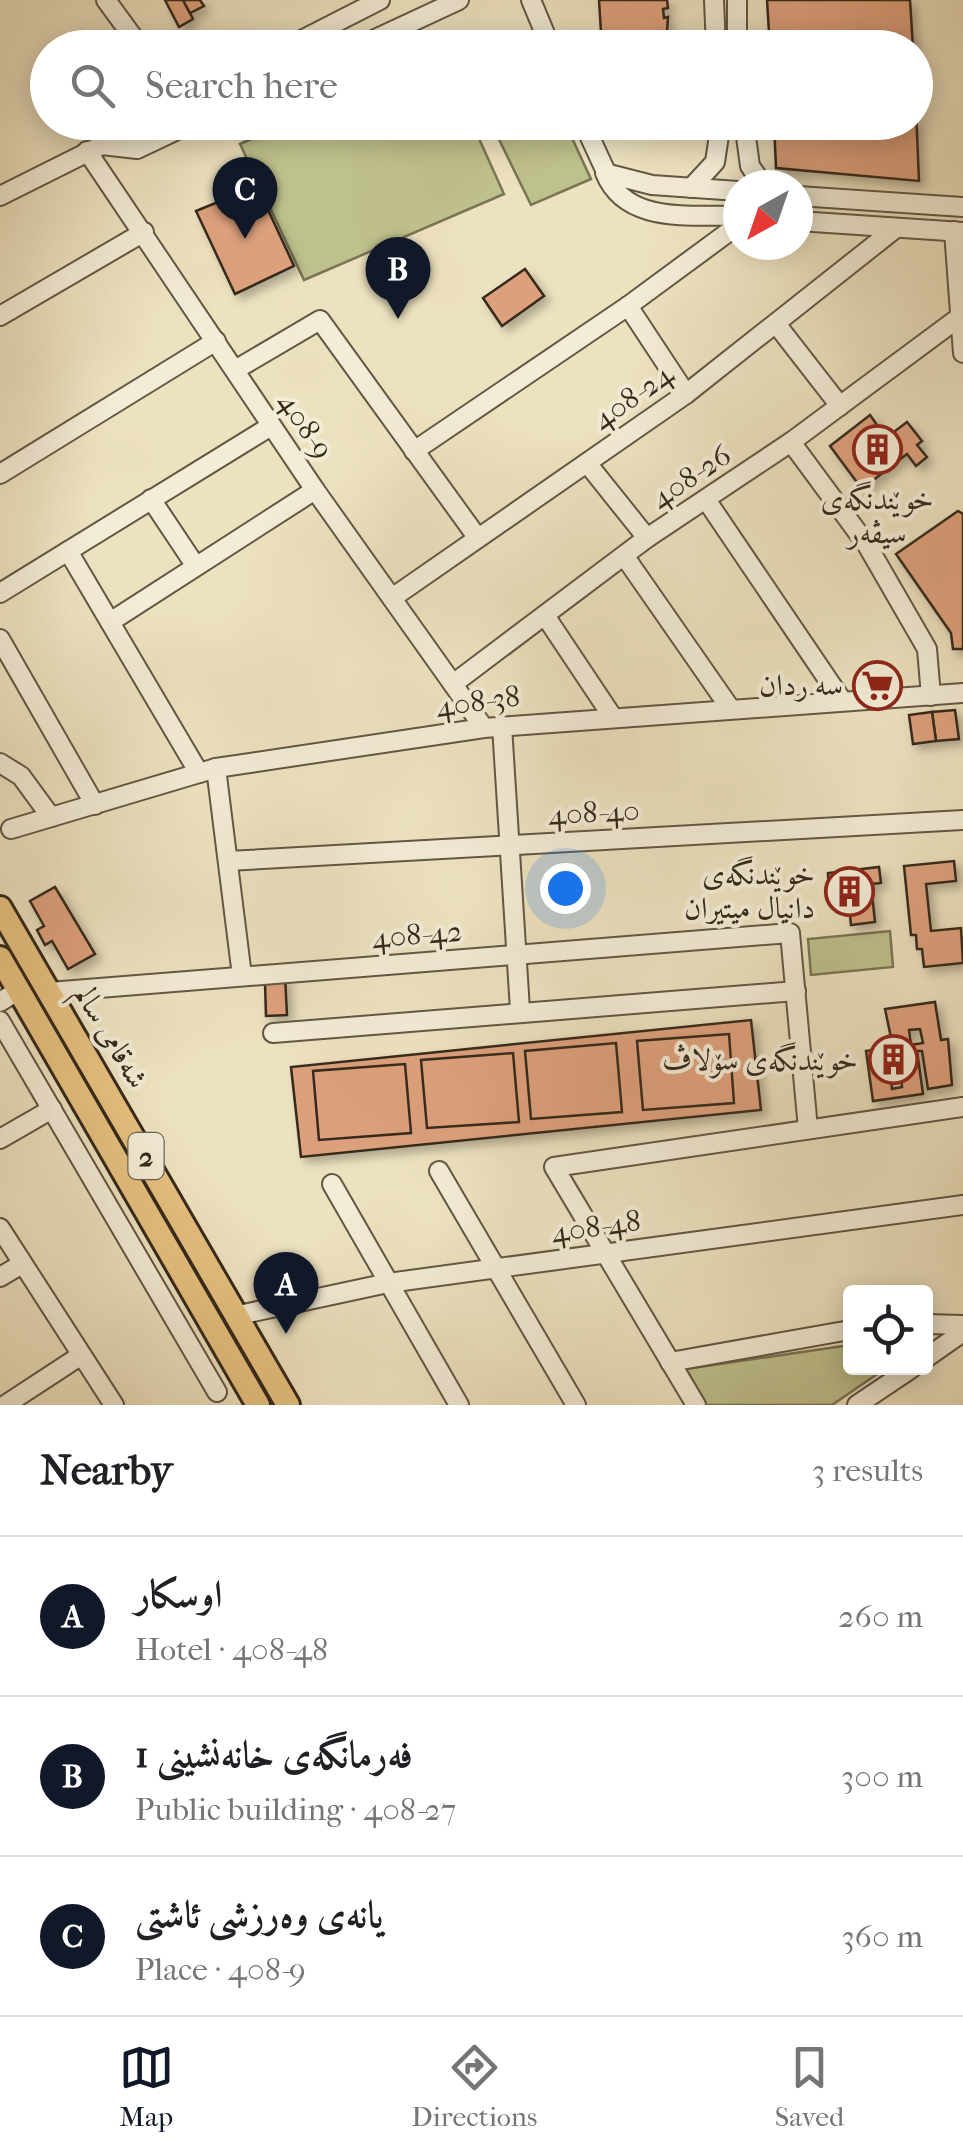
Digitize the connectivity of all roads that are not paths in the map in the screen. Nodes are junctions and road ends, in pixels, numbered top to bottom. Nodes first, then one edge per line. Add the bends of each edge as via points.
1 (106, 0) edge
2 (459, 0) edge
3 (531, 0) edge
4 (374, 1) edge
5 (714, 9) edge
6 (737, 9) edge
7 (128, 30) edge
8 (320, 30) edge
9 (395, 30) edge
10 (544, 30) edge
11 (105, 140) edge
12 (155, 140) edge
13 (591, 140) edge
14 (719, 140) edge
15 (746, 140) edge
16 (94, 148) junction
17 (753, 170) edge
18 (606, 172) junction
19 (652, 185) junction
20 (691, 188) junction
21 (723, 190) edge
22 (0, 196) edge
23 (813, 197) edge
24 (963, 208) edge
25 (639, 210) junction
26 (723, 215) edge
27 (813, 222) edge
28 (896, 228) junction
29 (144, 232) junction
30 (958, 232) edge
31 (723, 236) edge
32 (628, 306) junction
33 (0, 316) edge
34 (961, 316) edge
35 (778, 325) junction
36 (216, 341) junction
37 (963, 353) edge
38 (235, 370) junction
39 (686, 394) junction
40 (840, 406) junction
41 (271, 426) junction
42 (791, 442) junction
43 (414, 451) junction
44 (587, 462) junction
45 (0, 474) edge
46 (314, 490) junction
47 (151, 499) junction
48 (708, 501) junction
49 (476, 537) junction
50 (647, 538) junction
51 (68, 551) junction
52 (625, 558) junction
53 (195, 565) junction
54 (0, 593) edge
55 (392, 598) junction
56 (546, 618) junction
57 (110, 622) junction
58 (0, 639) edge
59 (452, 684) junction
60 (963, 693) edge
61 (930, 696) junction
62 (840, 699) junction
63 (730, 708) junction
64 (612, 716) junction
65 (493, 727) junction
66 (0, 763) edge
67 (208, 771) junction
68 (94, 805) junction
69 (51, 817) junction
70 (963, 820) edge
71 (11, 829) dead end
72 (509, 846) junction
73 (228, 861) junction
74 (0, 908) edge
75 (517, 954) junction
76 (0, 958) edge
77 (242, 976) junction
78 (49, 992) junction
79 (796, 992) junction
80 (9, 996) edge
81 (520, 1010) junction
82 (0, 1021) edge
83 (273, 1032) dead end
84 (963, 1107) edge
85 (52, 1108) junction
86 (808, 1128) junction
87 (0, 1139) edge
88 (440, 1171) dead end
89 (332, 1184) dead end
90 (963, 1205) edge
91 (0, 1228) edge
92 (606, 1254) junction
93 (22, 1264) junction
94 (495, 1268) junction
95 (0, 1277) edge
96 (388, 1283) junction
97 (239, 1315) junction
98 (933, 1325) edge
99 (963, 1329) edge
100 (843, 1331) edge
101 (933, 1353) edge
102 (80, 1356) junction
103 (670, 1362) junction
104 (902, 1375) edge
105 (218, 1392) dead end
106 (6, 1405) edge
107 (114, 1405) edge
108 (258, 1405) edge
109 (288, 1405) edge
110 (459, 1405) edge
111 (576, 1405) edge
112 (696, 1405) edge
113 (857, 1405) edge

1 - 7 street
2 - 9 street
3 - 10 street
4 - 8 street
5 - 6 street
11 - 16 street
12 - 16 street via 138,148
13 - 18 street
14 - 20 street via 716,162
15 - 17 street
16 - 22 street
16 - 29 street, 408-9
18 - 19 street
18 - 25 street via 615,193
19 - 20 street
19 - 25 street
20 - 21 street
23 - 24 street
25 - 26 street
27 - 28 street
28 - 30 street
28 - 35 street, 408-24
29 - 33 street
29 - 36 street, 408-9
30 - 34 street
31 - 32 street
32 - 39 street
32 - 43 street
34 - 37 street
34 - 40 street, 408-26
35 - 39 street, 408-24
35 - 40 street
36 - 38 street, 408-9
36 - 45 street
38 - 41 street, 408-9
38 - 43 street via 320,320
39 - 44 street, 408-24
40 - 42 street, 408-26
41 - 46 street, 408-9
41 - 47 street
42 - 48 street, 408-26
42 - 61 street via 867,545 927,650
43 - 49 street
44 - 49 street, 408-24
44 - 50 street
46 - 53 street
46 - 55 street, 408-9
47 - 51 street
47 - 53 street
48 - 50 street, 408-26
48 - 62 street
49 - 55 street, 408-24
50 - 52 street, 408-26
51 - 54 street
51 - 57 street
52 - 56 street, 408-26
52 - 63 street
53 - 57 street
55 - 59 street, 408-9
56 - 59 street, 408-26
56 - 64 street
57 - 67 street
58 - 68 street
59 - 65 street, 408-9
60 - 61 street, 408-38
61 - 62 street, 408-38
62 - 63 street, 408-38
63 - 64 street, 408-38
64 - 65 street, 408-38
65 - 67 street, 408-38
65 - 72 street
66 - 69 street via 21,776
67 - 68 street, 408-38
67 - 73 street
68 - 69 street, 408-38
69 - 71 street, 408-38
70 - 72 street, 408-40
72 - 73 street, 408-40
72 - 75 street
73 - 77 street
74 - 78 main road, شەقامی سالم / 2
75 - 77 street, 408-42
75 - 79 street, 408-42 via 790,933
75 - 81 street
76 - 80 main road, شەقامی سالم / 2
77 - 78 street, 408-42
78 - 97 main road, شەقامی سالم / 2
79 - 81 street
79 - 86 street
80 - 108 main road, شەقامی سالم / 2
81 - 83 street
82 - 85 street
84 - 86 street
85 - 87 street
85 - 105 street
86 - 92 street via 554,1167
88 - 94 street
89 - 96 street
90 - 92 street, 408-48
91 - 93 street
92 - 94 street, 408-48
92 - 103 street
93 - 95 street
93 - 102 street
94 - 96 street, 408-48
94 - 111 street
96 - 97 street, 408-48
96 - 110 street
97 - 109 main road, شەقامی سالم / 2
98 - 99 street
99 - 101 street
100 - 103 street
102 - 106 street
102 - 107 street
103 - 112 street
104 - 113 street

